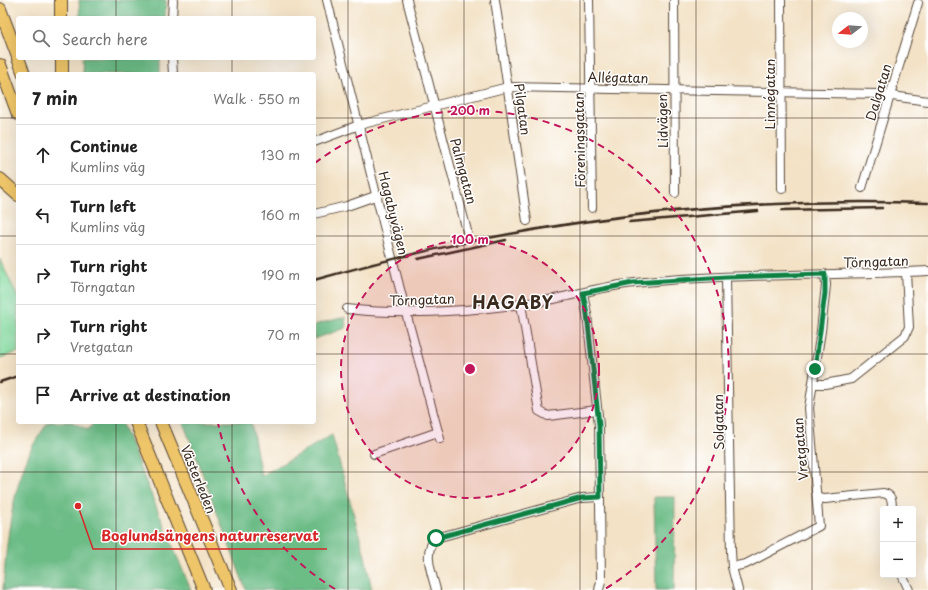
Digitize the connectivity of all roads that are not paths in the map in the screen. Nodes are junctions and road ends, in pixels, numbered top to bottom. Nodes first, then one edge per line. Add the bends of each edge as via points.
1 (61, 0) edge
2 (173, 0) edge
3 (327, 0) edge
4 (408, 0) edge
5 (494, 0) edge
6 (589, 0) edge
7 (674, 0) edge
8 (781, 0) edge
9 (918, 3) dead end
10 (0, 9) edge
11 (61, 16) edge
12 (172, 16) edge
13 (16, 53) edge
14 (19, 60) edge
15 (62, 60) edge
16 (172, 60) edge
17 (0, 65) edge
18 (23, 72) edge
19 (62, 72) edge
20 (173, 72) edge
21 (508, 87) junction
22 (590, 88) junction
23 (674, 90) junction
24 (782, 92) junction
25 (890, 95) junction
26 (928, 101) edge
27 (435, 104) junction
28 (16, 109) edge
29 (358, 125) junction
30 (316, 141) edge
31 (0, 179) edge
32 (862, 188) dead end
33 (782, 189) dead end
34 (16, 193) edge
35 (675, 193) dead end
36 (378, 195) junction
37 (592, 208) dead end
38 (316, 214) edge
39 (527, 221) dead end
40 (467, 231) dead end
41 (928, 271) edge
42 (906, 272) junction
43 (825, 274) junction
44 (726, 277) junction
45 (583, 293) junction
46 (521, 304) junction
47 (347, 310) dead end
48 (406, 313) junction
49 (814, 384) junction
50 (597, 410) junction
51 (137, 424) edge
52 (162, 424) edge
53 (374, 454) dead end
54 (600, 497) junction
55 (817, 498) junction
56 (892, 506) edge
57 (732, 567) junction
58 (903, 578) edge
59 (204, 590) edge
60 (231, 590) edge
61 (436, 590) edge
62 (599, 590) edge
63 (738, 590) edge
64 (909, 590) edge

1 - 11 highway
2 - 12 street
3 - 29 street, Hagabyvägen
4 - 27 street, Palmgatan
5 - 21 street, Pilgatan
6 - 22 street, Föreningsgatan
7 - 23 street, Lidvägen
8 - 24 street, Linnégatan
9 - 25 street, Dalgatan
10 - 13 highway
14 - 18 highway
15 - 19 highway
16 - 20 street
17 - 28 highway
21 - 22 street, Allégatan
21 - 27 street, Allégatan
21 - 39 street, Pilgatan
22 - 23 street, Allégatan
22 - 37 street, Föreningsgatan
23 - 24 street, Allégatan
23 - 35 street, Lidvägen
24 - 25 street, Allégatan
24 - 33 street, Linnégatan
25 - 26 street, Allégatan
25 - 32 street, Dalgatan
27 - 29 street, Allégatan
27 - 40 street, Palmgatan
29 - 30 street, Allégatan
29 - 36 street, Hagabyvägen
31 - 34 highway
36 - 38 street
36 - 48 street, Hagabyvägen
41 - 42 street, Törngatan
42 - 43 street, Törngatan
42 - 49 street via 908,327 905,336 851,379
43 - 44 street, Törngatan
43 - 49 street, Vretgatan via 826,285
44 - 45 street, Törngatan via 633,283
44 - 57 street, Solgatan
45 - 46 street, Törngatan
45 - 50 street
46 - 48 street, Törngatan
46 - 50 street via 539,411 548,416
47 - 48 street, Törngatan
48 - 53 street, Hagabyvägen via 439,435
49 - 55 street, Vretgatan via 809,418
50 - 54 street
51 - 59 highway
52 - 60 highway, Västerleden
54 - 61 street via 582,498 436,538 428,548 428,555
54 - 62 street
55 - 56 street via 882,493 892,498
55 - 57 street, Vretgatan via 819,526 746,564
57 - 63 street, Solgatan
58 - 64 street

